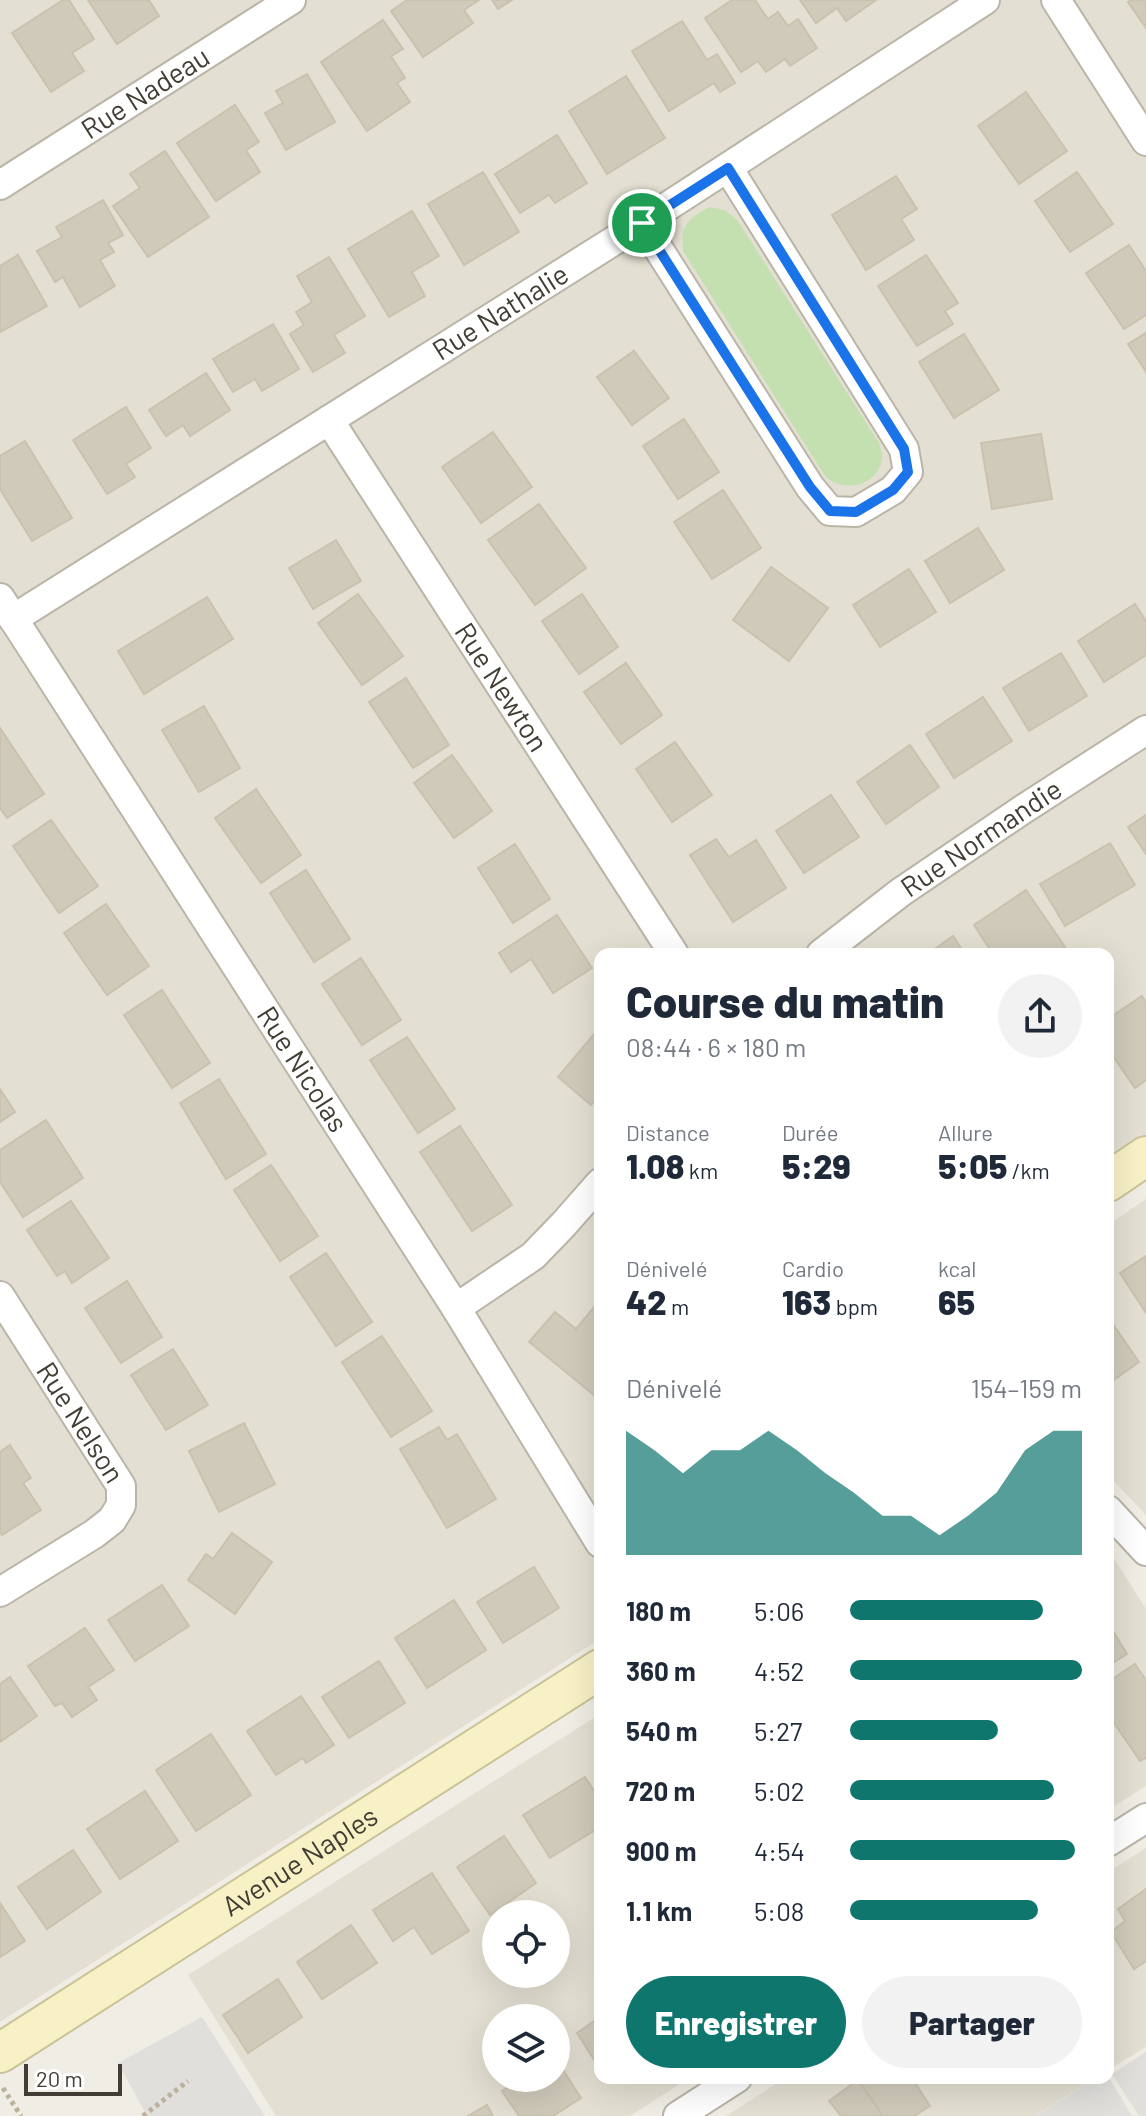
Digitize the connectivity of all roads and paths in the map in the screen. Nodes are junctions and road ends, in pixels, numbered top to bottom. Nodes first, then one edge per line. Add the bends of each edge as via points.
1 (291, 0) edge
2 (985, 0) edge
3 (1056, 0) edge
4 (1146, 141) edge
5 (728, 168) junction
6 (0, 185) edge
7 (642, 223) junction
8 (329, 420) junction
9 (6, 608) edge
10 (1146, 730) edge
11 (670, 948) edge
12 (829, 948) edge
13 (1146, 1156) edge
14 (1114, 1178) edge
15 (594, 1190) edge
16 (0, 1296) edge
17 (456, 1308) junction
18 (1114, 1516) edge
19 (594, 1533) edge
20 (1146, 1551) edge
21 (0, 1592) edge
22 (594, 1673) edge
23 (1146, 1818) edge
24 (1114, 1838) edge
25 (1, 2070) edge
26 (188, 2081) dead end
27 (728, 2084) edge
28 (21, 2116) edge
29 (143, 2116) edge
30 (678, 2116) edge

1 - 6 street, Rue Nadeau
2 - 5 street, Rue Nathalie
3 - 4 street
5 - 7 street, Rue Nathalie
5 - 7 street via 904,449 908,472 893,490 856,512 830,511
7 - 8 street, Rue Nathalie
8 - 9 street, Rue Nathalie
8 - 11 street, Rue Newton
9 - 17 street, Rue Nicolas
10 - 12 street, Rue Normandie via 901,892
13 - 14 street
15 - 17 street via 533,1256
16 - 21 street, Rue Nelson via 121,1486 121,1505 112,1520
17 - 19 street, Rue Nicolas
18 - 20 street
22 - 25 street, Avenue Naples
23 - 24 street
25 - 28 path
26 - 29 path
27 - 30 street

